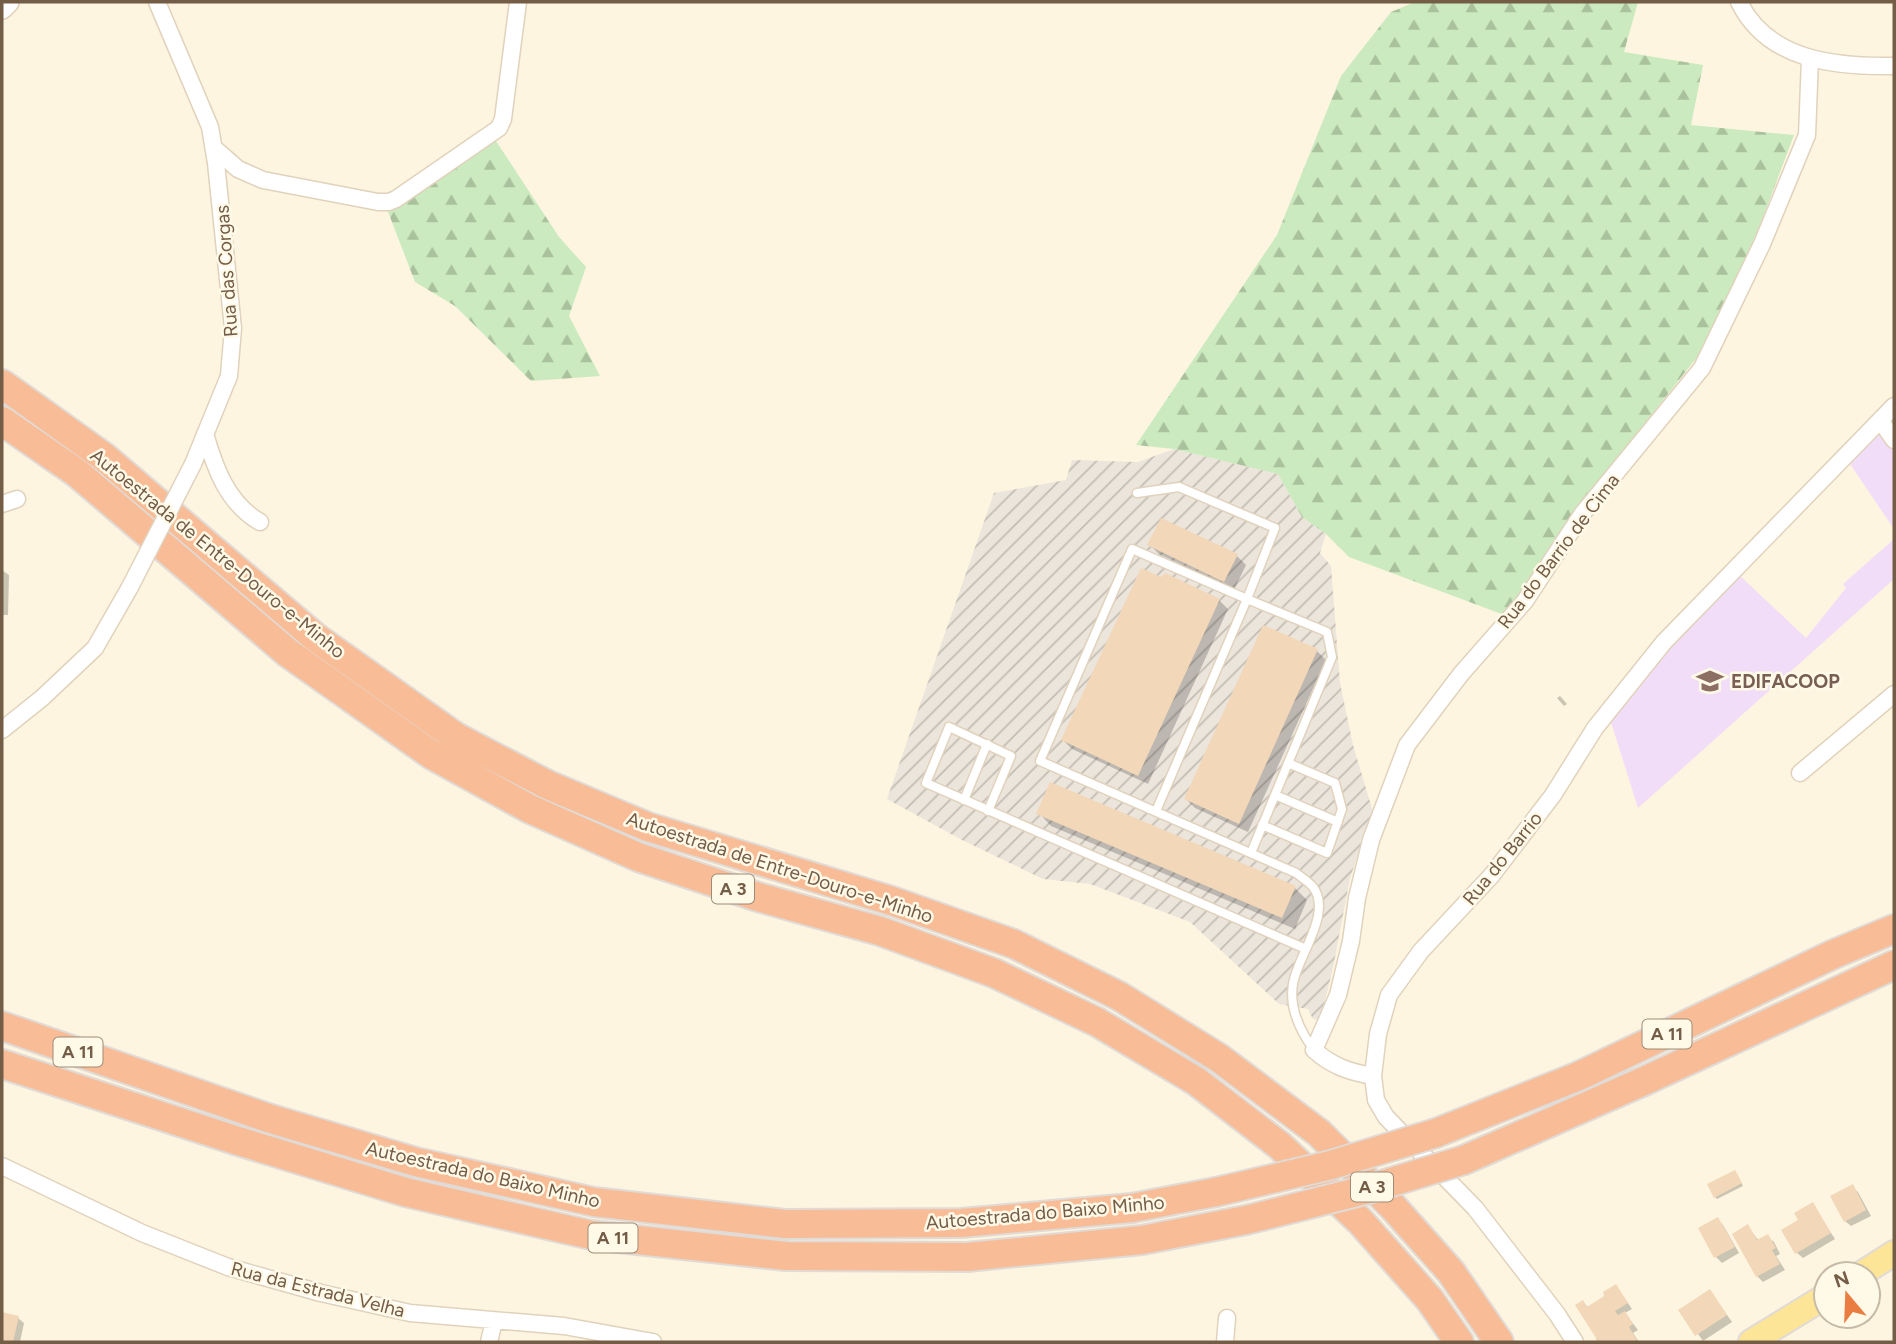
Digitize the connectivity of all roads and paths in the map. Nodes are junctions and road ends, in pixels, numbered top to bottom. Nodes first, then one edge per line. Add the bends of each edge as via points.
1 (8, 2) edge
2 (157, 2) edge
3 (518, 2) edge
4 (1739, 2) edge
5 (2, 8) edge
6 (1810, 59) junction
7 (1894, 66) edge
8 (214, 148) junction
9 (2, 384) edge
10 (1894, 406) edge
11 (1880, 420) junction
12 (2, 421) edge
13 (205, 434) junction
14 (1894, 440) edge
15 (1137, 493) dead end
16 (260, 522) dead end
17 (1247, 599) junction
18 (1894, 694) edge
19 (2, 730) edge
20 (986, 744) junction
21 (1288, 763) junction
22 (1800, 773) dead end
23 (1275, 795) junction
24 (964, 800) junction
25 (988, 811) junction
26 (1156, 811) junction
27 (1338, 822) junction
28 (1262, 825) junction
29 (1251, 853) junction
30 (1894, 929) edge
31 (1306, 949) junction
32 (1894, 964) edge
33 (2, 1026) edge
34 (1314, 1050) junction
35 (2, 1064) edge
36 (1373, 1076) junction
37 (2, 1166) edge
38 (1812, 1305) edge
39 (1227, 1318) dead end
40 (494, 1321) junction
41 (1761, 1340) edge
42 (489, 1342) edge
43 (653, 1342) edge
44 (1224, 1342) edge
45 (1459, 1342) edge
46 (1499, 1342) edge
47 (1575, 1342) edge

1 - 5 street
2 - 8 street, Rua das Corgas via 210,127
3 - 8 street via 499,128 396,199 378,202 262,180 238,169
4 - 6 street via 1768,37
6 - 7 street via 1852,67
6 - 34 street, Rua do Barrio de Cima via 1807,135 1762,244 1702,368 1583,513 1525,601 1408,744 1371,840 1338,995
8 - 13 street, Rua das Corgas via 233,328 229,376
9 - 46 highway, Autoestrada de Entre-Douro-e-Minho / A 3 via 104,457 315,637 456,737 548,785 648,827 892,901 1014,944 1119,996 1219,1058 1319,1133 1451,1272
10 - 11 street, Rua do Barrio
11 - 14 street
11 - 36 street, Rua do Barrio via 1664,642 1595,728 1553,795 1492,875 1421,951 1389,995
12 - 45 highway, Autoestrada de Entre-Douro-e-Minho / A 3 via 77,473 288,653 432,755 530,809 638,857 880,932 994,973 1097,1022 1196,1082 1279,1145 1360,1221 1430,1300
13 - 16 street via 227,489 241,508
13 - 19 street, Rua das Corgas, bridge via 95,648
15 - 17 lane via 1180,487 1275,528
17 - 21 lane via 1327,632 1332,657
17 - 26 lane
17 - 26 lane via 1132,549 1040,761
18 - 22 street
20 - 24 lane
20 - 24 lane via 949,727 926,783
20 - 25 lane via 1011,756
21 - 23 lane
21 - 27 lane via 1335,783 1342,809
23 - 27 lane
23 - 28 lane
24 - 25 lane
25 - 31 lane
26 - 29 lane
27 - 28 lane via 1327,853
28 - 29 lane
29 - 31 lane via 1296,873 1314,888 1320,910
30 - 33 highway, Autoestrada do Baixo Minho / A 11, bridge via 1579,1076 1436,1133 1331,1165 1132,1208 961,1223 785,1224 594,1202 416,1161 281,1122
31 - 34 lane via 1293,984 1293,1007
32 - 35 highway, Autoestrada do Baixo Minho / A 11, bridge via 1464,1160 1246,1220 1142,1240 967,1257 786,1256 591,1235 405,1192
34 - 36 street via 1345,1071
36 - 47 street, Rua do Barrio via 1376,1100 1386,1117 1475,1208
37 - 40 street, Rua da Estrada Velha via 142,1233 228,1267 410,1313
38 - 41 main road
39 - 44 street
40 - 42 street
40 - 43 street, Rua da Estrada Velha via 564,1326

